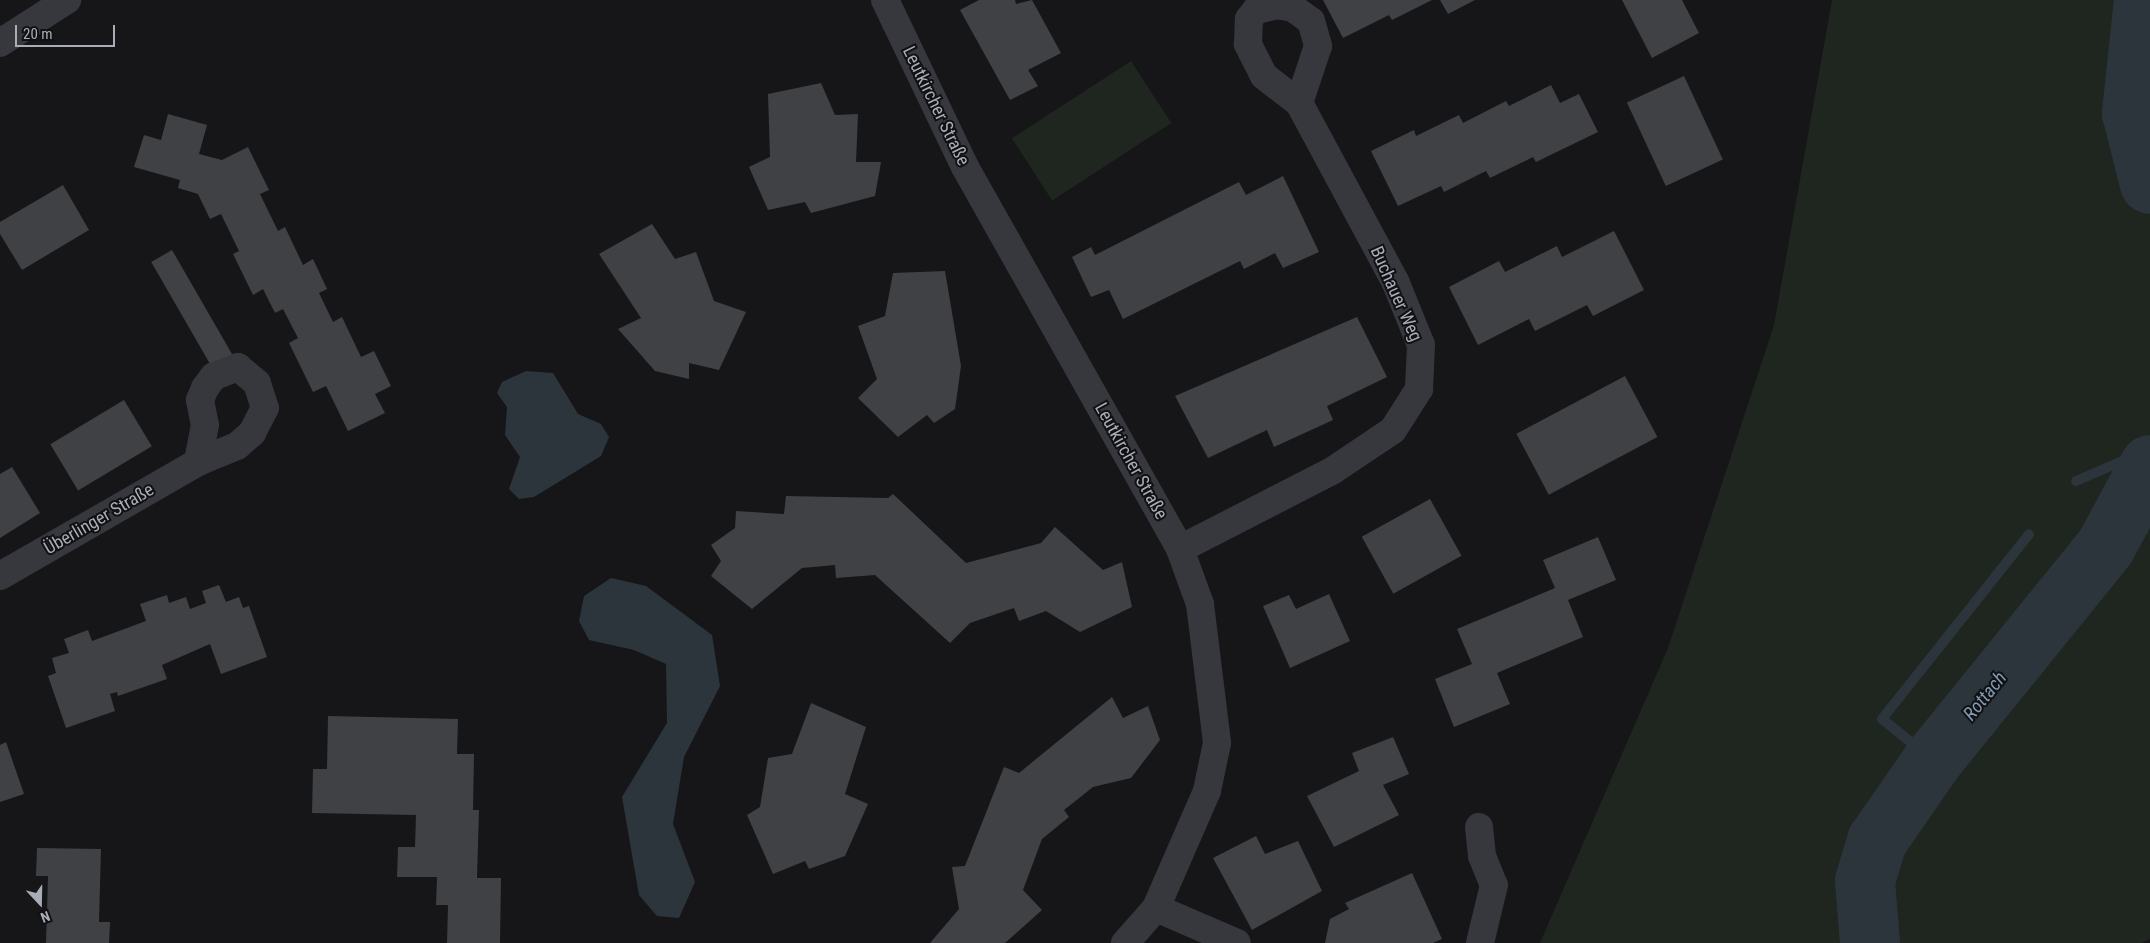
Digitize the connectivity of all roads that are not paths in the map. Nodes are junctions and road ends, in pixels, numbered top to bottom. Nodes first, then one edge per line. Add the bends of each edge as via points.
1 (67, 0) edge
2 (884, 0) edge
3 (0, 43) edge
4 (1299, 103) dead end
5 (198, 462) dead end
6 (1180, 549) junction
7 (0, 576) edge
8 (1479, 827) dead end
9 (1156, 908) junction
10 (1125, 943) edge
11 (1237, 943) edge
12 (1480, 943) edge

1 - 3 street
2 - 6 street, Leutkircher Straße via 965,167
4 - 6 street, Buchauer Weg via 1396,283 1421,346 1419,389 1393,430 1332,471
5 - 7 street, Überlinger Straße
6 - 9 street, Leutkircher Straße via 1200,604 1217,743 1207,791
8 - 12 street via 1482,856 1494,885
9 - 10 street, Leutkircher Straße
9 - 11 street

